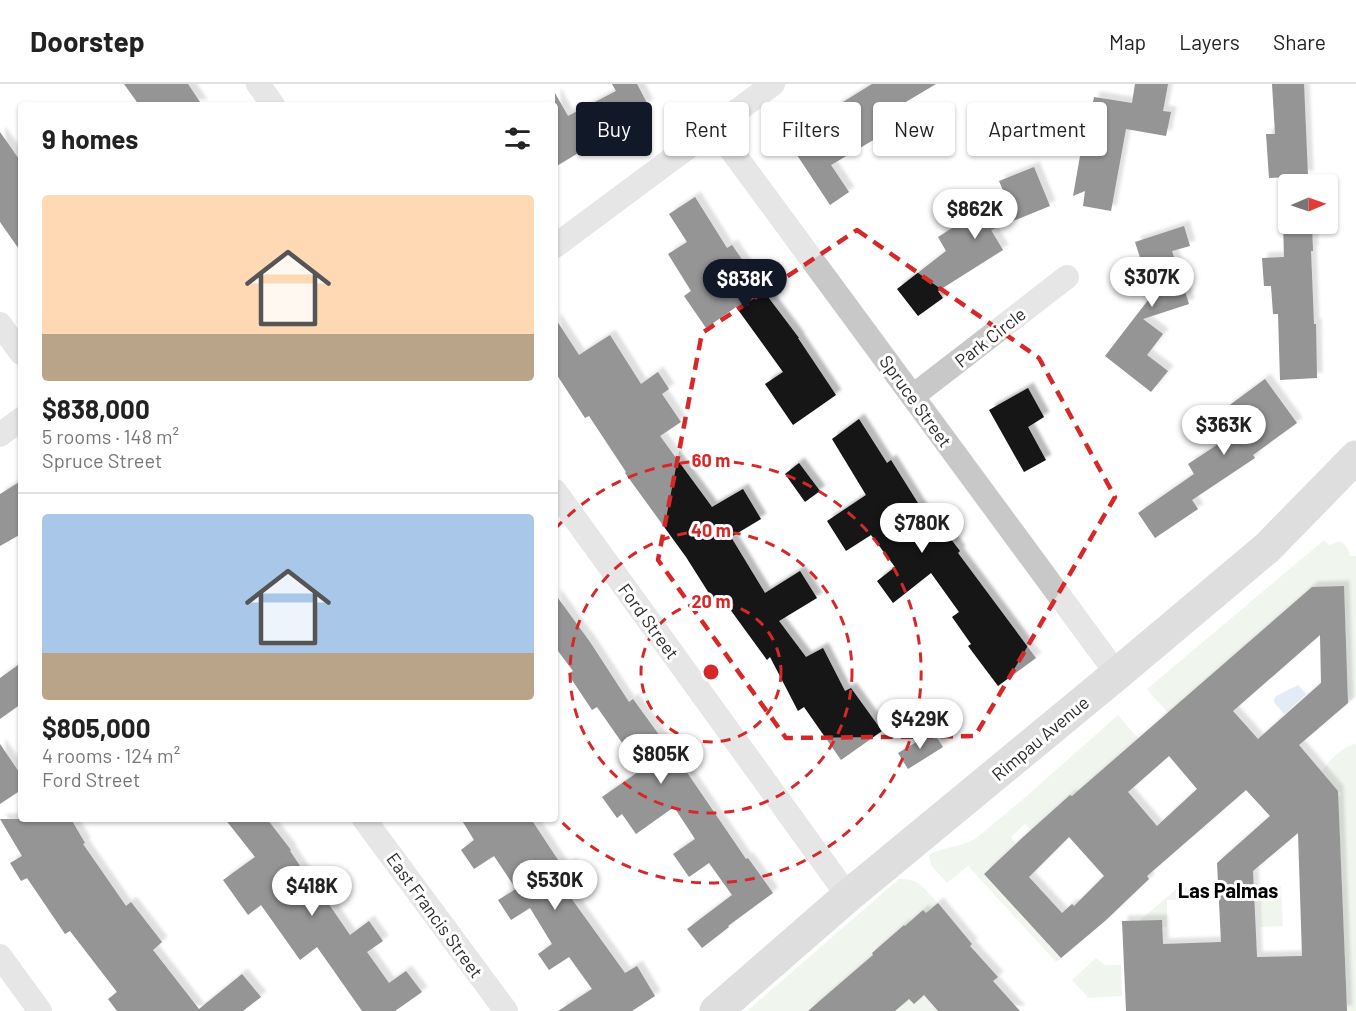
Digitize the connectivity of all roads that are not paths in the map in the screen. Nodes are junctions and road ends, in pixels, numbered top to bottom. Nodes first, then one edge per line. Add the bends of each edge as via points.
1 (258, 84) edge
2 (773, 84) edge
3 (271, 102) edge
4 (749, 102) edge
5 (677, 156) edge
6 (736, 156) edge
7 (558, 244) edge
8 (1067, 278) dead end
9 (0, 324) edge
10 (18, 349) edge
11 (913, 396) junction
12 (18, 421) edge
13 (0, 435) edge
14 (1356, 457) edge
15 (558, 495) edge
16 (1117, 674) junction
17 (366, 822) edge
18 (848, 896) junction
19 (0, 956) edge
20 (40, 1011) edge
21 (506, 1011) edge
22 (716, 1011) edge

1 - 3 street
2 - 4 street
5 - 7 street
6 - 11 street, Spruce Street
8 - 11 street, Park Circle
9 - 10 street
11 - 16 street, Spruce Street
12 - 13 street
14 - 16 main road, Rimpau Avenue via 1267,548
15 - 18 street, Ford Street
16 - 18 main road, Rimpau Avenue
17 - 21 street, East Francis Street
18 - 22 main road, Rimpau Avenue
19 - 20 street

